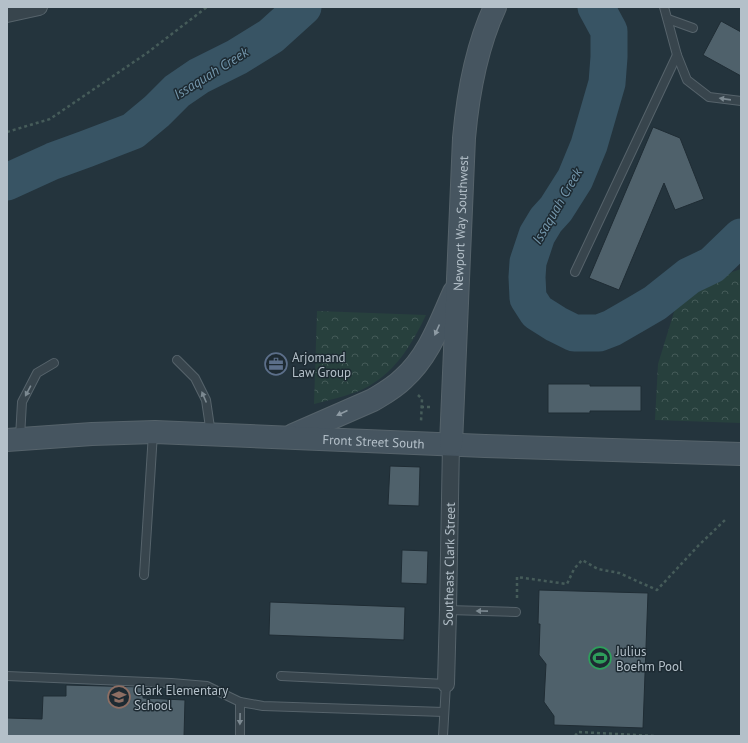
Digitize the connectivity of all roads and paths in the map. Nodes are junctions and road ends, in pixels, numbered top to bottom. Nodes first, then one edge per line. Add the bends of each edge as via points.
1 (40, 7) edge
2 (207, 7) edge
3 (495, 7) edge
4 (664, 7) edge
5 (7, 14) edge
6 (668, 19) junction
7 (693, 28) dead end
8 (677, 55) junction
9 (741, 101) edge
10 (7, 132) edge
11 (576, 272) dead end
12 (458, 282) junction
13 (177, 360) dead end
14 (54, 363) dead end
15 (417, 394) dead end
16 (421, 422) dead end
17 (153, 433) junction
18 (211, 435) junction
19 (288, 438) junction
20 (13, 439) edge
21 (452, 444) junction
22 (741, 454) edge
23 (726, 519) dead end
24 (144, 575) dead end
25 (448, 610) junction
26 (516, 612) joint
27 (7, 676) edge
28 (281, 676) dead end
29 (446, 684) junction
30 (240, 702) junction
31 (444, 712) junction
32 (240, 736) edge
33 (443, 736) edge
34 (575, 736) edge
35 (656, 736) edge

1 - 5 street
2 - 10 path via 147,53 50,119
3 - 12 main road, Newport Way Southwest via 481,42 468,98 463,150
4 - 6 lane
6 - 7 lane
6 - 8 lane
9 -> 8 lane via 709,97 687,80
8 - 11 lane
12 -> 19 main road via 427,350 404,379 372,400
12 - 21 main road, Newport Way Southwest
18 -> 13 lane via 206,400 194,378
14 -> 20 lane via 37,373 22,402
15 - 16 path via 422,399
17 - 18 main road, Front Street South
17 - 20 main road, Front Street South
17 - 24 lane
18 - 19 main road, Front Street South
19 - 21 main road, Front Street South
21 - 22 main road, Front Street South
21 - 25 street, Southeast Clark Street
23 - 26 path via 657,590 619,573 598,569 582,560 574,568 567,584 517,577
26 -> 25 lane
25 - 29 street, Southeast Clark Street
27 - 30 lane via 207,686
28 - 29 lane
29 - 31 lane
30 - 31 lane via 263,706
30 -> 32 lane
31 - 33 lane
34 - 35 path via 578,732

